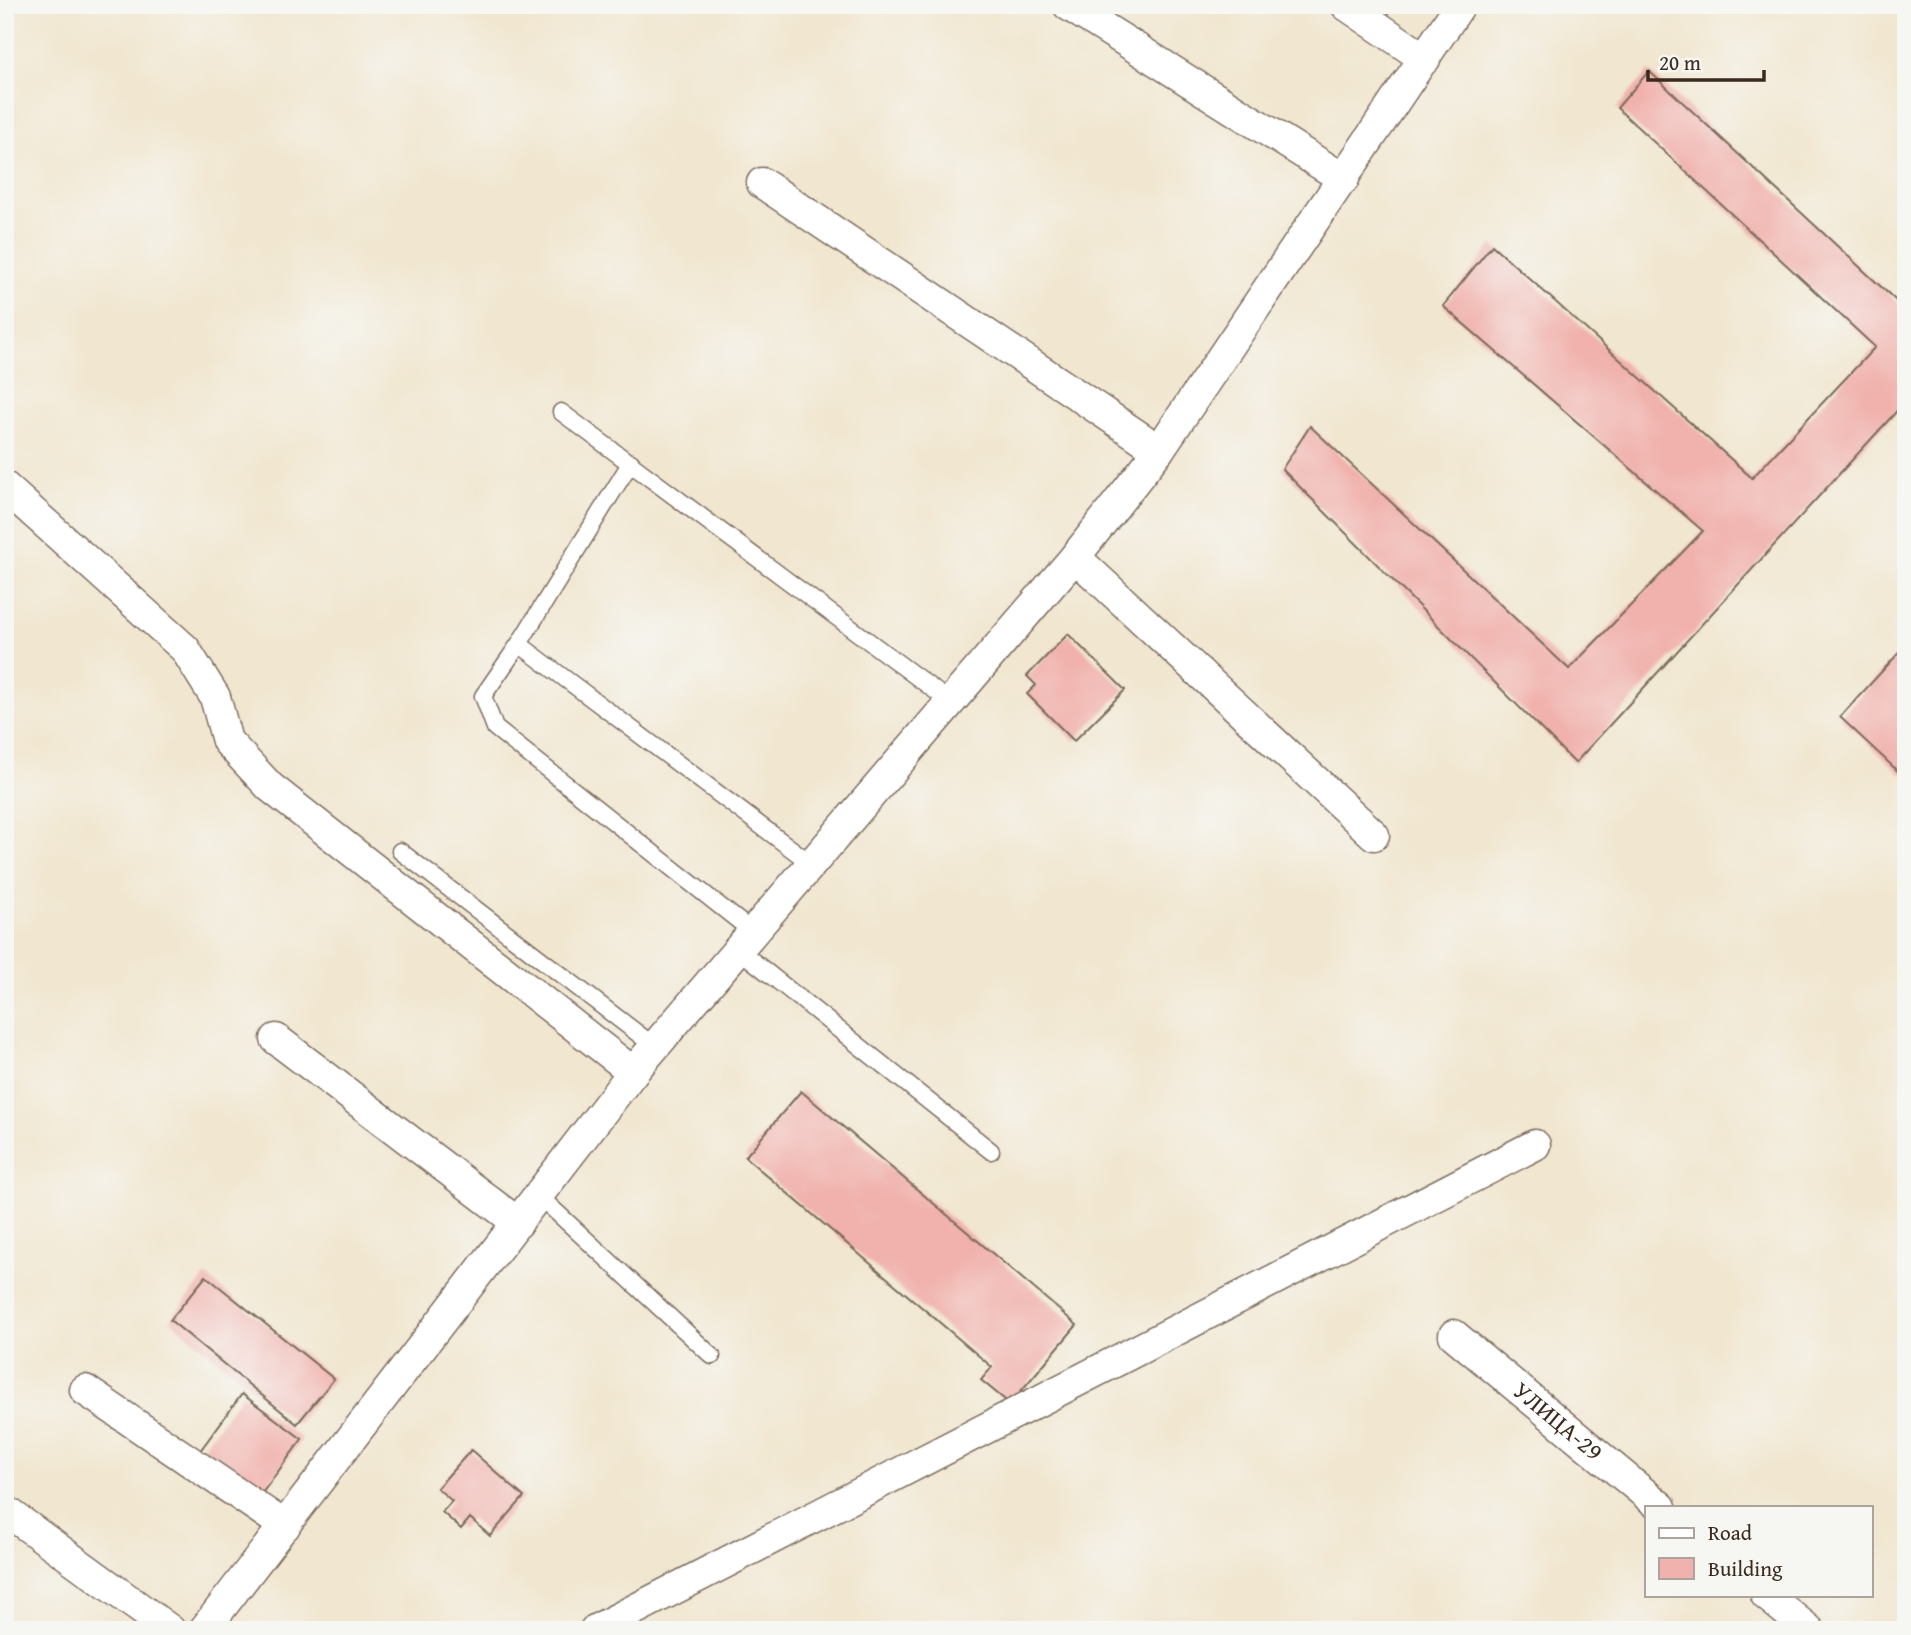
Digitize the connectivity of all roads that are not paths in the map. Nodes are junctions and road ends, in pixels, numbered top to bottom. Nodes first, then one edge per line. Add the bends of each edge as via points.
1 (1068, 5) edge
2 (1346, 5) edge
3 (1460, 5) edge
4 (1425, 59) junction
5 (1344, 178) junction
6 (762, 183) dead end
7 (561, 412) dead end
8 (1159, 450) junction
9 (631, 462) junction
10 (5, 486) edge
11 (1075, 558) junction
12 (519, 644) junction
13 (949, 701) junction
14 (1374, 835) dead end
15 (400, 851) dead end
16 (813, 865) junction
17 (746, 942) junction
18 (276, 1039) dead end
19 (654, 1046) junction
20 (633, 1072) junction
21 (1535, 1145) dead end
22 (991, 1151) dead end
23 (539, 1196) junction
24 (518, 1223) junction
25 (1454, 1335) dead end
26 (712, 1356) dead end
27 (85, 1390) dead end
28 (1660, 1506) edge
29 (5, 1510) edge
30 (285, 1526) junction
31 (1767, 1596) edge
32 (170, 1630) edge
33 (204, 1630) edge
34 (595, 1630) edge
35 (1808, 1630) edge

1 - 5 street
2 - 4 street
3 - 4 street
4 - 5 street
5 - 8 street
6 - 8 street
7 - 9 lane
8 - 11 street
9 - 12 lane
9 - 13 lane
10 - 20 street via 185,649 215,697 228,741 270,787
11 - 13 street
11 - 14 street
12 - 16 lane
12 - 17 lane via 483,696 495,728
13 - 16 street
15 - 19 lane
16 - 17 street
17 - 19 street
17 - 22 lane
18 - 24 street
19 - 20 street
20 - 23 street
21 - 34 street
23 - 24 street
23 - 26 lane
24 - 30 street
25 - 28 street, УЛИЦА-29
27 - 30 street
29 - 32 street
30 - 33 street
31 - 35 street

